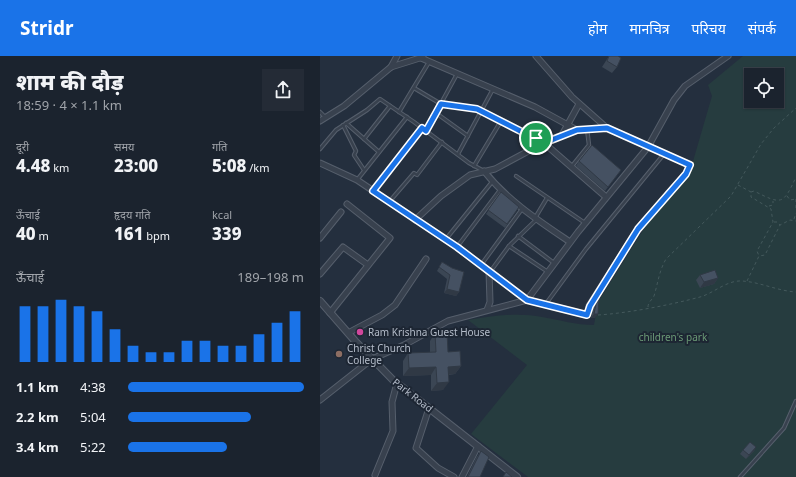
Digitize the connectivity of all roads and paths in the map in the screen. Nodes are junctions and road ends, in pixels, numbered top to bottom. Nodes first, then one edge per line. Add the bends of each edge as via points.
1 (397, 56) edge
2 (536, 56) edge
3 (728, 56) edge
4 (423, 57) edge
5 (430, 61) junction
6 (391, 67) junction
7 (457, 74) junction
8 (414, 88) junction
9 (493, 89) junction
10 (441, 104) junction
11 (579, 104) junction
12 (390, 106) junction
13 (796, 108) edge
14 (481, 111) junction
15 (320, 112) edge
16 (399, 112) junction
17 (436, 113) junction
18 (407, 117) junction
19 (326, 118) junction
20 (501, 121) junction
21 (320, 122) edge
22 (346, 123) junction
23 (343, 125) junction
24 (569, 125) junction
25 (422, 128) junction
26 (607, 128) junction
27 (588, 129) junction
28 (577, 130) junction
29 (426, 131) junction
30 (562, 135) junction
31 (468, 136) junction
32 (364, 139) junction
33 (442, 142) junction
34 (544, 143) junction
35 (589, 145) junction
36 (648, 147) junction
37 (320, 149) edge
38 (595, 150) edge
39 (379, 152) junction
40 (458, 154) junction
41 (664, 154) junction
42 (320, 163) edge
43 (474, 166) junction
44 (572, 167) junction
45 (364, 170) junction
46 (619, 170) edge
47 (484, 171) junction
48 (624, 175) junction
49 (516, 176) dead end
50 (796, 177) edge
51 (357, 180) junction
52 (492, 181) junction
53 (738, 185) junction
54 (500, 190) junction
55 (373, 191) junction
56 (751, 192) junction
57 (787, 195) junction
58 (606, 197) junction
59 (547, 198) junction
60 (796, 199) edge
61 (773, 200) junction
62 (389, 202) junction
63 (347, 204) dead end
64 (769, 206) junction
65 (522, 209) junction
66 (796, 210) edge
67 (341, 212) dead end
68 (796, 213) edge
69 (536, 219) junction
70 (415, 220) junction
71 (795, 220) edge
72 (773, 222) junction
73 (585, 224) junction
74 (780, 225) junction
75 (518, 236) junction
76 (320, 238) edge
77 (446, 239) junction
78 (570, 242) junction
79 (509, 246) junction
80 (457, 247) junction
81 (759, 256) junction
82 (426, 259) dead end
83 (554, 263) junction
84 (481, 265) junction
85 (368, 266) junction
86 (489, 272) junction
87 (548, 272) junction
88 (320, 274) edge
89 (747, 282) junction
90 (796, 292) edge
91 (527, 300) junction
92 (320, 301) edge
93 (544, 305) junction
94 (648, 307) junction
95 (487, 310) junction
96 (330, 313) junction
97 (587, 315) junction
98 (348, 333) junction
99 (372, 359) junction
100 (397, 383) junction
101 (320, 400) edge
102 (796, 401) edge
103 (429, 408) junction
104 (478, 446) junction
105 (375, 475) dead end
106 (454, 477) edge
107 (462, 477) edge
108 (517, 477) edge
109 (740, 477) edge

1 - 6 street
2 - 11 street
3 - 36 street via 686,86 674,100
4 - 5 street
4 - 6 street
5 - 7 street
5 - 8 lane
6 - 19 street
7 - 9 street
7 - 10 lane
8 - 10 lane
8 - 16 lane
9 - 14 lane
9 - 24 street
10 - 14 lane
10 - 17 lane
11 - 24 street
11 - 26 street
12 - 16 lane
12 - 22 lane via 380,99
12 - 32 lane
13 - 53 path via 761,144
14 - 20 lane
14 - 31 lane
15 - 19 lane
16 - 18 lane
17 - 29 lane
17 - 31 lane
18 - 25 lane
18 - 39 lane
19 - 21 street
20 - 34 lane
20 - 43 lane
22 - 23 lane
22 - 32 lane
23 - 37 lane
23 - 45 lane via 356,151 354,155
24 - 28 street
24 - 30 street
25 - 29 lane
25 - 55 lane
26 - 27 street
26 - 36 street
27 - 28 street
27 - 35 lane
28 - 30 street
29 - 33 lane
30 - 34 street
31 - 40 lane
32 - 39 lane
33 - 40 lane
33 - 62 lane via 417,175 414,173
34 - 44 street
34 - 47 street via 495,169
35 - 38 lane
35 - 44 lane
36 - 41 street
36 - 48 street
39 - 45 lane
40 - 43 lane
41 - 93 lane
41 - 97 street via 690,165 686,174 634,235
42 - 51 street
43 - 47 lane
44 - 58 street
45 - 51 lane
46 - 48 lane
47 - 52 street
47 - 70 street via 470,175 441,196
48 - 58 street
49 - 59 lane
50 - 57 path
51 - 55 street
52 - 54 street
52 - 77 lane
53 - 56 path
53 - 94 path via 726,201 666,258
54 - 65 street
54 - 80 lane
55 - 62 street
56 - 61 path
56 - 64 path via 751,196
57 - 60 path via 790,200
57 - 61 path via 781,200
58 - 73 street
59 - 69 lane
59 - 73 lane
60 - 66 path
61 - 64 path via 773,205
62 - 70 street
63 - 85 street via 390,238
64 - 72 path
65 - 69 street
65 - 84 lane
67 - 76 street
68 - 71 path via 793,216
69 - 75 lane
69 - 78 street
70 - 77 street
71 - 74 path
72 - 74 path
72 - 81 path via 757,250
73 - 78 street
74 - 81 path via 764,255
75 - 79 lane
75 - 83 lane
77 - 80 street
78 - 83 street
79 - 86 lane
79 - 87 lane
80 - 84 street
81 - 89 path
82 - 98 street via 394,305 382,315
83 - 87 street
84 - 86 street
85 - 88 street via 343,247
85 - 96 street
86 - 91 street
86 - 95 street via 490,302
87 - 91 street
89 - 90 path
89 - 94 path via 726,284 702,297
91 - 93 street
91 - 95 street
92 - 96 street, Park Road
93 - 97 street
94 - 97 path
95 - 99 street via 448,321
96 - 98 street, Park Road
98 - 99 street, Park Road
99 - 100 street, Park Road
99 - 101 street
100 - 103 street, Park Road
100 - 105 street via 392,402 393,431
102 - 109 lane via 784,428
103 - 104 street, Park Road
103 - 106 street via 416,448 438,468
104 - 107 street
104 - 108 street, Park Road

